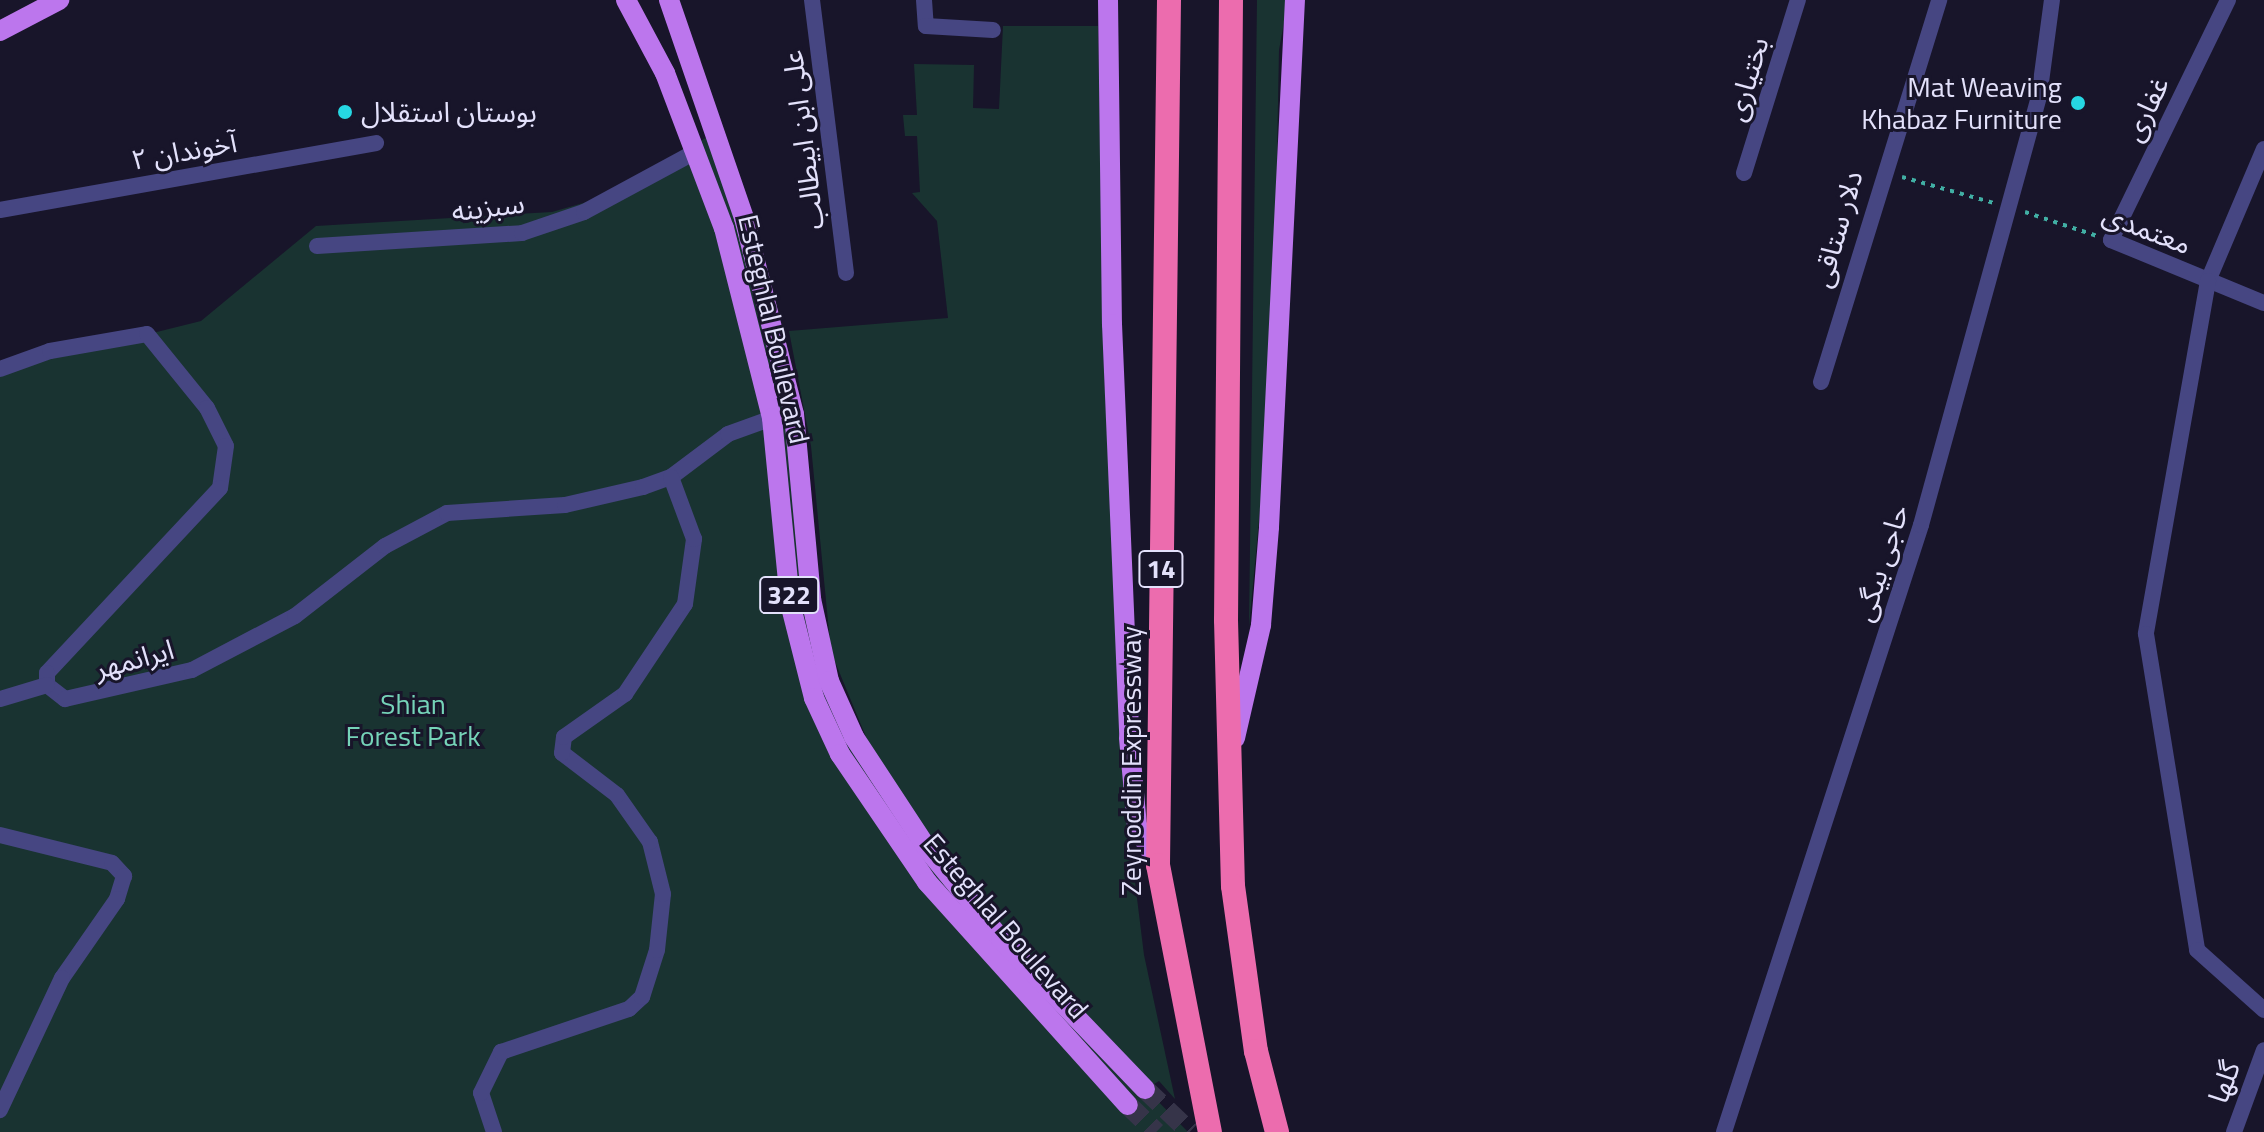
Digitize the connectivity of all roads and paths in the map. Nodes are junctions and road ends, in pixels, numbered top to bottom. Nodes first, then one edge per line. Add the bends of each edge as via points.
1 (59, 0) edge
2 (626, 0) edge
3 (669, 0) edge
4 (812, 0) edge
5 (924, 0) edge
6 (1108, 0) edge
7 (1169, 0) edge
8 (1231, 0) edge
9 (1295, 0) edge
10 (1798, 0) edge
11 (1939, 0) edge
12 (2052, 0) edge
13 (2228, 0) edge
14 (993, 30) dead end
15 (0, 31) edge
16 (376, 143) dead end
17 (2264, 149) edge
18 (697, 151) junction
19 (1880, 171) junction
20 (1744, 173) dead end
21 (2009, 207) junction
22 (0, 210) edge
23 (2111, 240) junction
24 (317, 246) dead end
25 (846, 273) dead end
26 (2208, 281) junction
27 (2264, 303) edge
28 (0, 369) edge
29 (1821, 382) dead end
30 (772, 418) junction
31 (671, 477) junction
32 (47, 685) junction
33 (0, 699) edge
34 (1233, 746) junction
35 (0, 835) edge
36 (1158, 865) junction
37 (2264, 1010) edge
38 (2264, 1050) edge
39 (1145, 1089) tunnel mouth
40 (1128, 1105) tunnel mouth
41 (0, 1110) edge
42 (2237, 1131) edge
43 (494, 1132) edge
44 (1210, 1132) edge
45 (1277, 1132) edge
46 (1724, 1132) edge

1 - 15 main road
2 - 18 main road, Esteghlal Boulevard / 322
3 - 39 main road, Esteghlal Boulevard / 322 via 744,218 794,414 811,599 835,695 854,737 929,851 1001,939
4 - 25 street, علی ابن ابیطالب
5 - 14 street via 926,26
6 - 36 main road via 1129,738 1137,826
7 - 36 highway, Zeynoddin Expressway / 14
8 - 34 highway, 14 via 1226,620
9 - 34 main road via 1261,625
10 - 20 street, بختیاری
11 - 19 street, دلار ستاقی
12 - 21 street, حاجی بیگی via 2039,97
13 - 23 street, غفاری
16 - 22 street, آخوندان ۲
17 - 26 street
18 - 24 street, سبزینه via 584,212 522,233
18 - 30 main road, Esteghlal Boulevard / 322
19 - 21 path
19 - 29 street, دلار ستاقی
21 - 23 path, معتمدی
21 - 46 street, حاجی بیگی via 1921,525
23 - 26 street, معتمدی
26 - 27 street, معتمدی
26 - 37 street via 2146,634 2197,950
28 - 32 street, ایرانمهر via 50,351 147,334 207,408 226,446 220,488 47,673
30 - 31 street, ایرانمهر via 728,434
30 - 40 main road, Esteghlal Boulevard / 322 via 798,643 840,754 927,882
31 - 32 street, ایرانمهر via 602,499 447,513 385,546 295,616 192,670 85,699 55,698
31 - 43 street via 694,539 685,604 625,694 564,737 562,753 617,795 650,842 663,894 657,950 642,997 629,1009 501,1052 481,1093
32 - 33 street
34 - 45 highway, 14 via 1233,886 1256,1051
35 - 41 street via 112,863 124,876 117,899 48,1004
36 - 44 highway, Zeynoddin Expressway / 14
38 - 42 street, گلها

